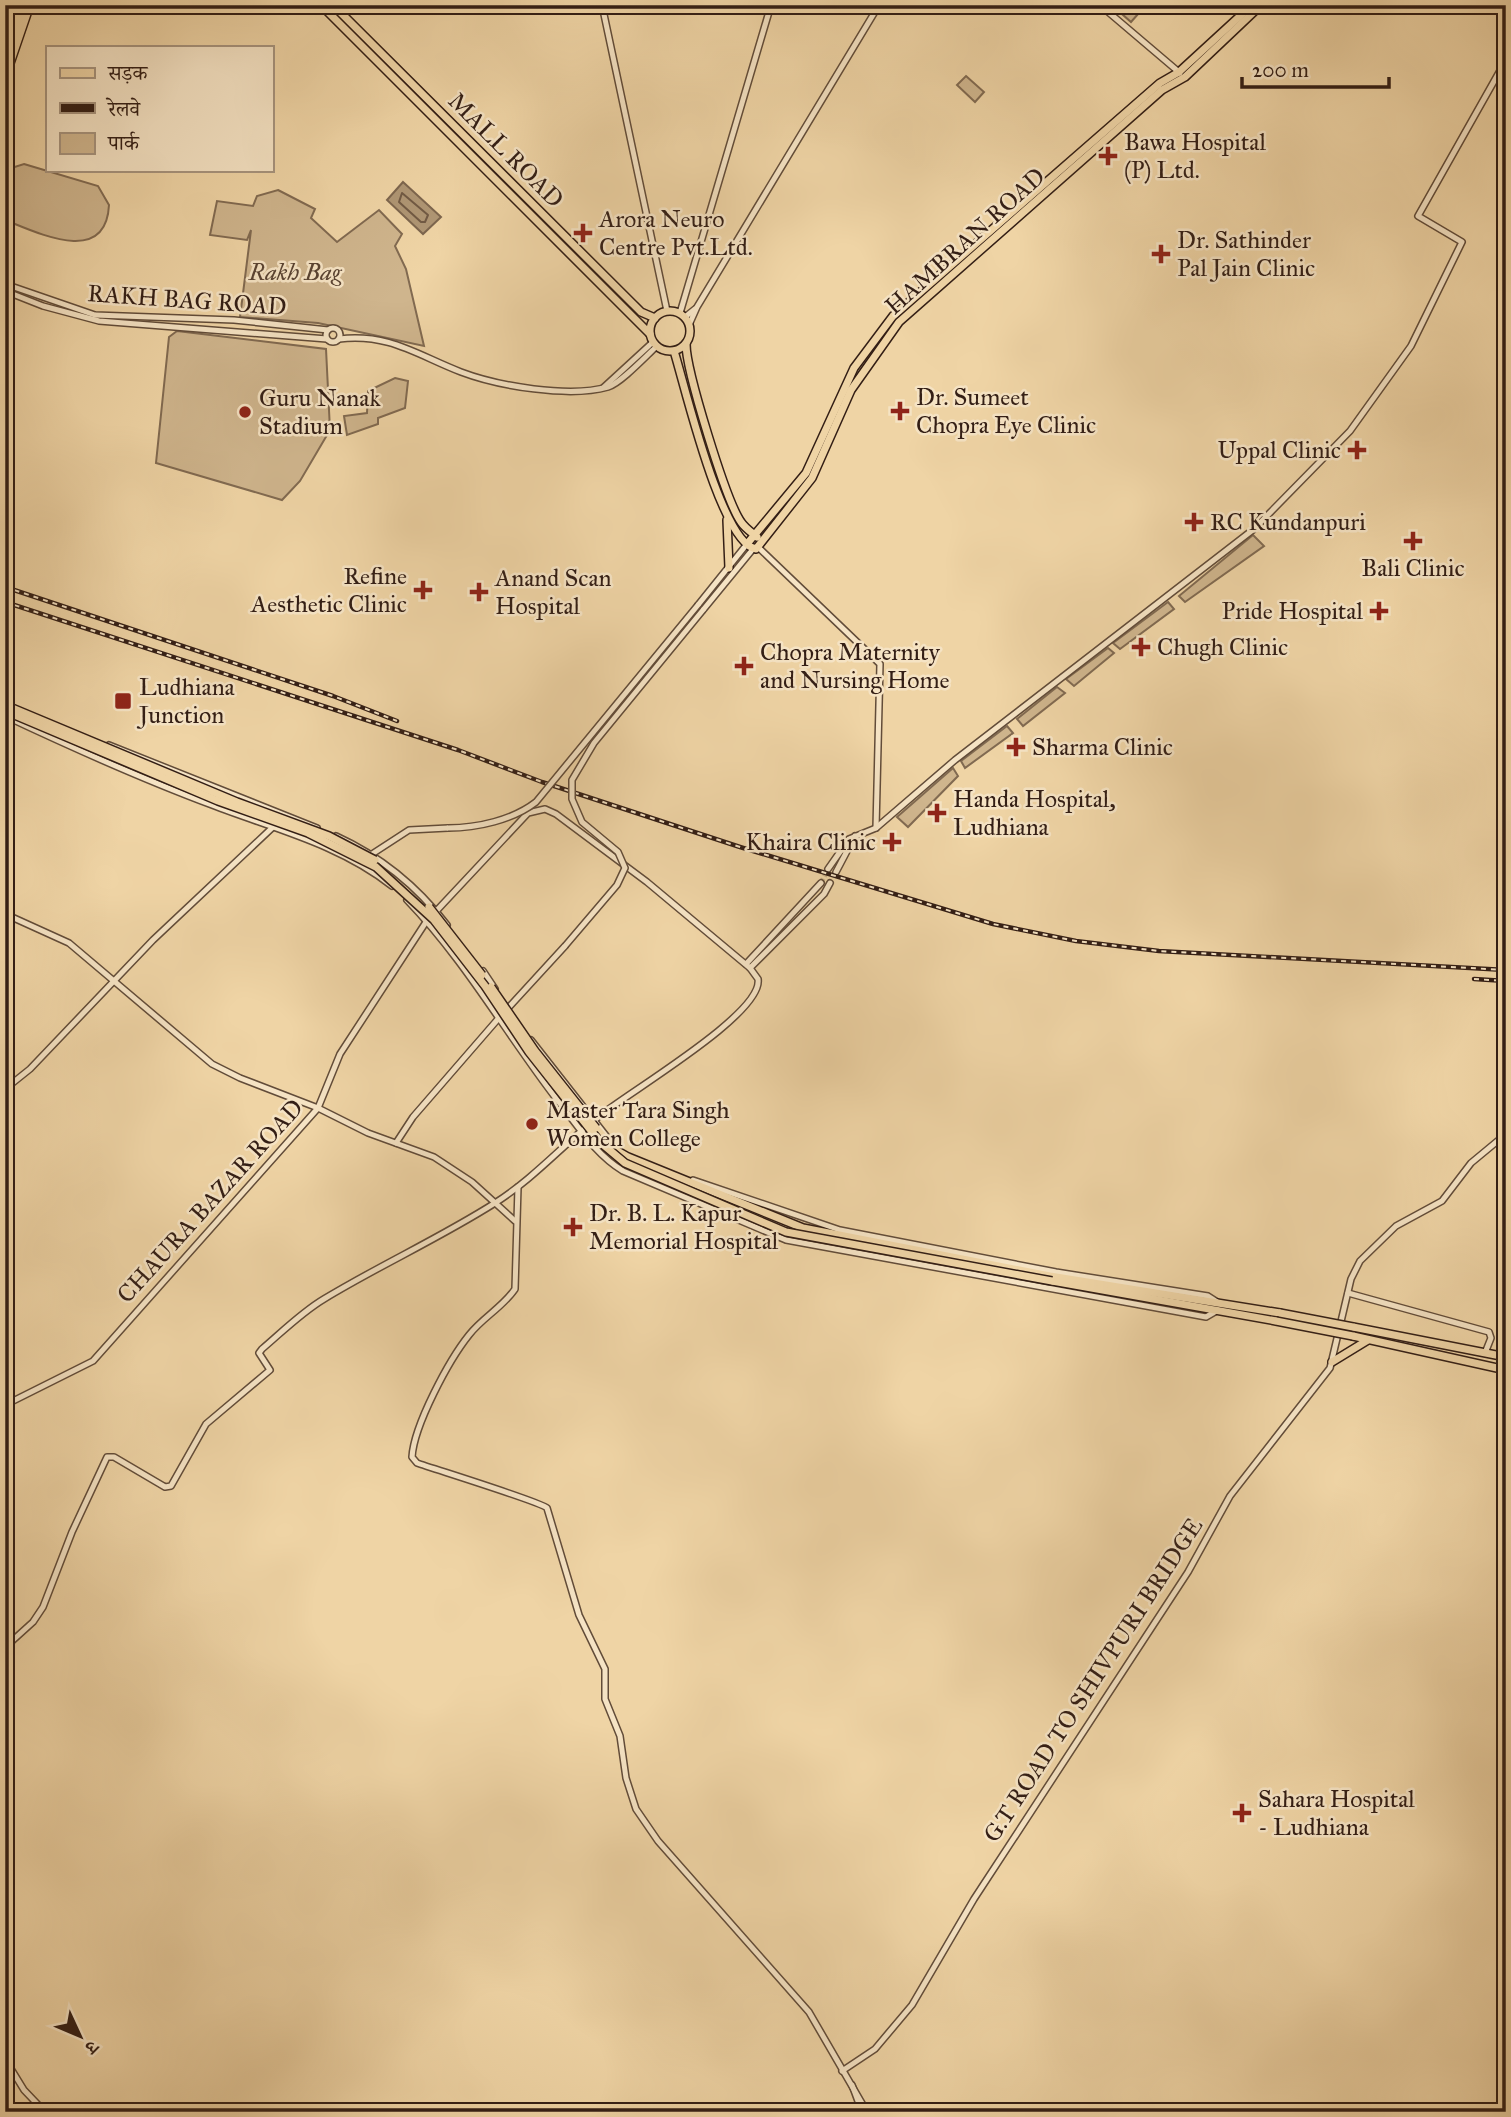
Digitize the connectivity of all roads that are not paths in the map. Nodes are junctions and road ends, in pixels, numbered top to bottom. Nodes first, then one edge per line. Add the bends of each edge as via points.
1 (18, 5) edge
2 (24, 5) edge
3 (30, 5) edge
4 (321, 5) edge
5 (333, 5) edge
6 (602, 5) edge
7 (771, 5) edge
8 (879, 5) edge
9 (1100, 5) edge
10 (1252, 5) edge
11 (1261, 5) edge
12 (5, 43) edge
13 (1506, 60) edge
14 (5, 64) edge
15 (1182, 74) junction
16 (5, 78) edge
17 (5, 285) edge
18 (5, 291) edge
19 (697, 307) junction
20 (667, 311) junction
21 (682, 315) junction
22 (655, 318) junction
23 (689, 325) junction
24 (328, 330) junction
25 (339, 331) junction
26 (354, 337) junction
27 (327, 339) junction
28 (339, 339) junction
29 (654, 341) junction
30 (686, 344) junction
31 (674, 351) junction
32 (604, 387) junction
33 (727, 513) junction
34 (755, 544) junction
35 (729, 568) junction
36 (5, 703) edge
37 (19, 708) junction
38 (5, 713) edge
39 (13, 719) junction
40 (5, 728) edge
41 (273, 827) junction
42 (876, 828) junction
43 (855, 836) junction
44 (371, 854) junction
45 (361, 864) junction
46 (828, 869) tunnel mouth
47 (836, 872) tunnel mouth
48 (821, 883) tunnel mouth
49 (830, 883) tunnel mouth
50 (436, 910) junction
51 (5, 914) edge
52 (426, 922) junction
53 (748, 966) junction
54 (114, 981) junction
55 (509, 1007) junction
56 (501, 1024) junction
57 (5, 1089) edge
58 (318, 1108) junction
59 (596, 1118) junction
60 (582, 1131) junction
61 (1506, 1134) edge
62 (396, 1143) junction
63 (518, 1187) junction
64 (496, 1202) junction
65 (516, 1221) junction
66 (1348, 1293) junction
67 (1209, 1306) junction
68 (1219, 1307) junction
69 (1278, 1317) junction
70 (1368, 1340) junction
71 (1485, 1353) junction
72 (1506, 1357) edge
73 (1332, 1362) junction
74 (1506, 1370) edge
75 (5, 1405) edge
76 (5, 1654) edge
77 (5, 1740) edge
78 (6, 1867) edge
79 (5, 1878) edge
80 (5, 2059) edge
81 (842, 2071) junction
82 (45, 2112) edge
83 (864, 2112) edge

1 - 12 main road
2 - 14 main road
3 - 16 main road
4 - 29 main road, MALL ROAD
5 - 22 main road, MALL ROAD via 641,312
6 - 20 street
7 - 21 street
8 - 19 street
9 - 15 street
10 - 15 main road, HAMBRAN ROAD
11 - 15 main road, HAMBRAN ROAD
13 - 42 street via 1418,216 1462,242 1411,346 1350,431 1254,529 955,760
15 - 34 main road, HAMBRAN ROAD via 1160,83 893,316 854,368 806,473
17 - 24 street, RAKH BAG ROAD via 95,315 234,320
18 - 27 street via 99,321
19 - 21 street
19 - 23 street
20 - 21 main road
20 - 22 main road
21 - 23 main road
22 - 29 main road
23 - 30 main road
24 - 25 street, RAKH BAG ROAD
24 - 27 street
25 - 26 street
25 - 28 street
26 - 28 street
26 - 32 street via 399,344 486,380 570,390
27 - 28 street
29 - 31 main road
29 - 32 street
29 - 32 street via 635,366
30 - 31 main road
30 - 34 main road via 699,404 736,513
31 - 33 main road via 716,494
33 - 34 main road
33 - 35 main road
34 - 35 street
34 - 42 street via 882,668
34 - 55 street, bridge via 575,771 571,790 576,812 618,852 625,868 617,885
35 - 44 street, bridge via 536,802 512,816 463,828 409,830
36 - 37 street
36 - 67 main road, bridge via 367,854 400,878 439,919 607,1142 628,1157 803,1228
37 - 39 street
37 - 44 street
38 - 39 street
38 - 67 main road, bridge via 308,833 376,867 434,920 529,1052 600,1142 625,1163 786,1232
39 - 40 street
39 - 41 street
41 - 45 street
41 - 54 street
42 - 43 street
43 - 46 street
43 - 47 street
44 - 45 street
44 - 50 street
45 - 52 street via 398,891
48 - 53 street
49 - 53 street
50 - 52 street, CHAURA BAZAR ROAD
50 - 53 street, CHAURA BAZAR ROAD via 520,820 534,810 545,809 647,882
50 - 55 street
51 - 54 street via 63,940
52 - 56 street
52 - 58 street, CHAURA BAZAR ROAD via 340,1054
53 - 59 street via 758,979 756,994 692,1052
54 - 57 street
54 - 58 street via 205,1059 240,1078
55 - 59 street
56 - 60 street
56 - 62 street via 413,1117
58 - 62 street
58 - 75 street, CHAURA BAZAR ROAD via 88,1364
59 - 60 street
59 - 68 street via 622,1152 797,1218 1056,1272 1208,1296
60 - 63 street
60 - 68 street via 603,1157 623,1171 786,1241 1206,1317
61 - 66 street, G.T ROAD TO SHIVPURI BRIDGE via 1471,1163 1442,1201 1396,1226 1371,1248 1354,1272
62 - 64 street via 445,1164
63 - 64 street
63 - 65 street
64 - 65 street
64 - 76 street via 323,1299 262,1349 259,1353 270,1370 206,1424 169,1487 114,1457 106,1458 43,1607
65 - 81 street via 515,1289 469,1334 449,1366 433,1393 412,1457 417,1463 546,1507 579,1615 605,1669 605,1699 620,1736 636,1809 658,1841 809,2012
66 - 71 street via 1487,1331 1492,1335
66 - 73 street, G.T ROAD TO SHIVPURI BRIDGE
67 - 68 main road
68 - 69 main road
69 - 70 main road, bridge
69 - 71 main road, bridge
70 - 73 main road
70 - 74 main road
71 - 72 main road
73 - 81 street, G.T ROAD TO SHIVPURI BRIDGE via 1230,1496 1188,1572 952,1933 912,2005 875,2049
77 - 78 street via 10,1842
78 - 79 street
80 - 82 street via 24,2090
81 - 83 street

